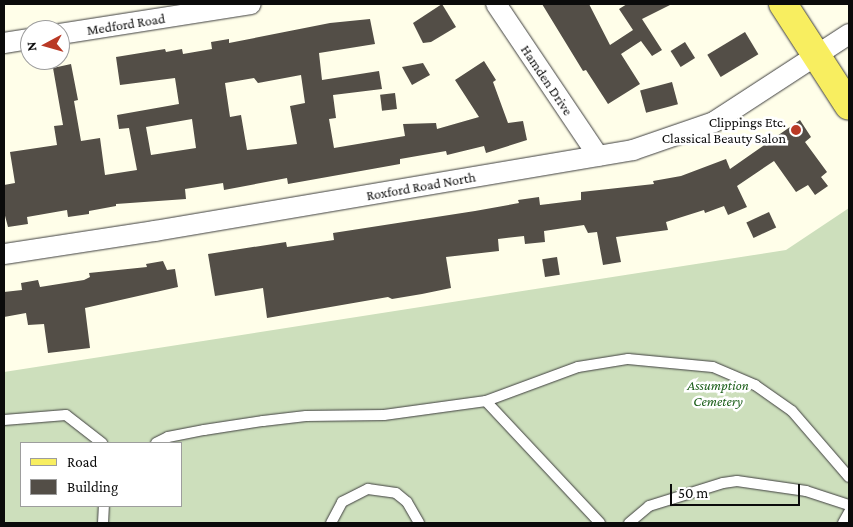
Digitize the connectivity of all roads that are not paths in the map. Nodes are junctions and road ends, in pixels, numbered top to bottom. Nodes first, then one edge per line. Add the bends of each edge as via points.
1 (251, 4) edge
2 (496, 4) edge
3 (783, 4) edge
4 (70, 32) edge
5 (849, 34) edge
6 (20, 41) edge
7 (4, 43) edge
8 (816, 54) junction
9 (849, 106) edge
10 (598, 156) junction
11 (4, 254) edge
12 (486, 401) junction
13 (4, 420) edge
14 (101, 442) edge
15 (158, 442) edge
16 (849, 477) edge
17 (849, 504) edge
18 (104, 507) edge
19 (849, 512) edge
20 (103, 523) edge
21 (331, 523) edge
22 (419, 523) edge
23 (600, 523) edge
24 (629, 523) edge
25 (844, 523) edge

1 - 4 street, Medford Road
2 - 10 street, Hamden Drive
3 - 8 main road
5 - 8 street, Roxford Road North
6 - 7 street
8 - 9 main road
8 - 10 street, Roxford Road North via 714,122 640,147
10 - 11 street, Roxford Road North
12 - 15 lane via 384,414 306,416 263,421 168,437
12 - 16 lane via 578,367 628,359 713,367 755,385 792,411
12 - 23 lane
13 - 14 lane via 66,415
17 - 24 lane via 806,491 737,481 649,506
18 - 20 lane
19 - 25 lane
21 - 22 lane via 342,502 368,489 396,494 407,502

